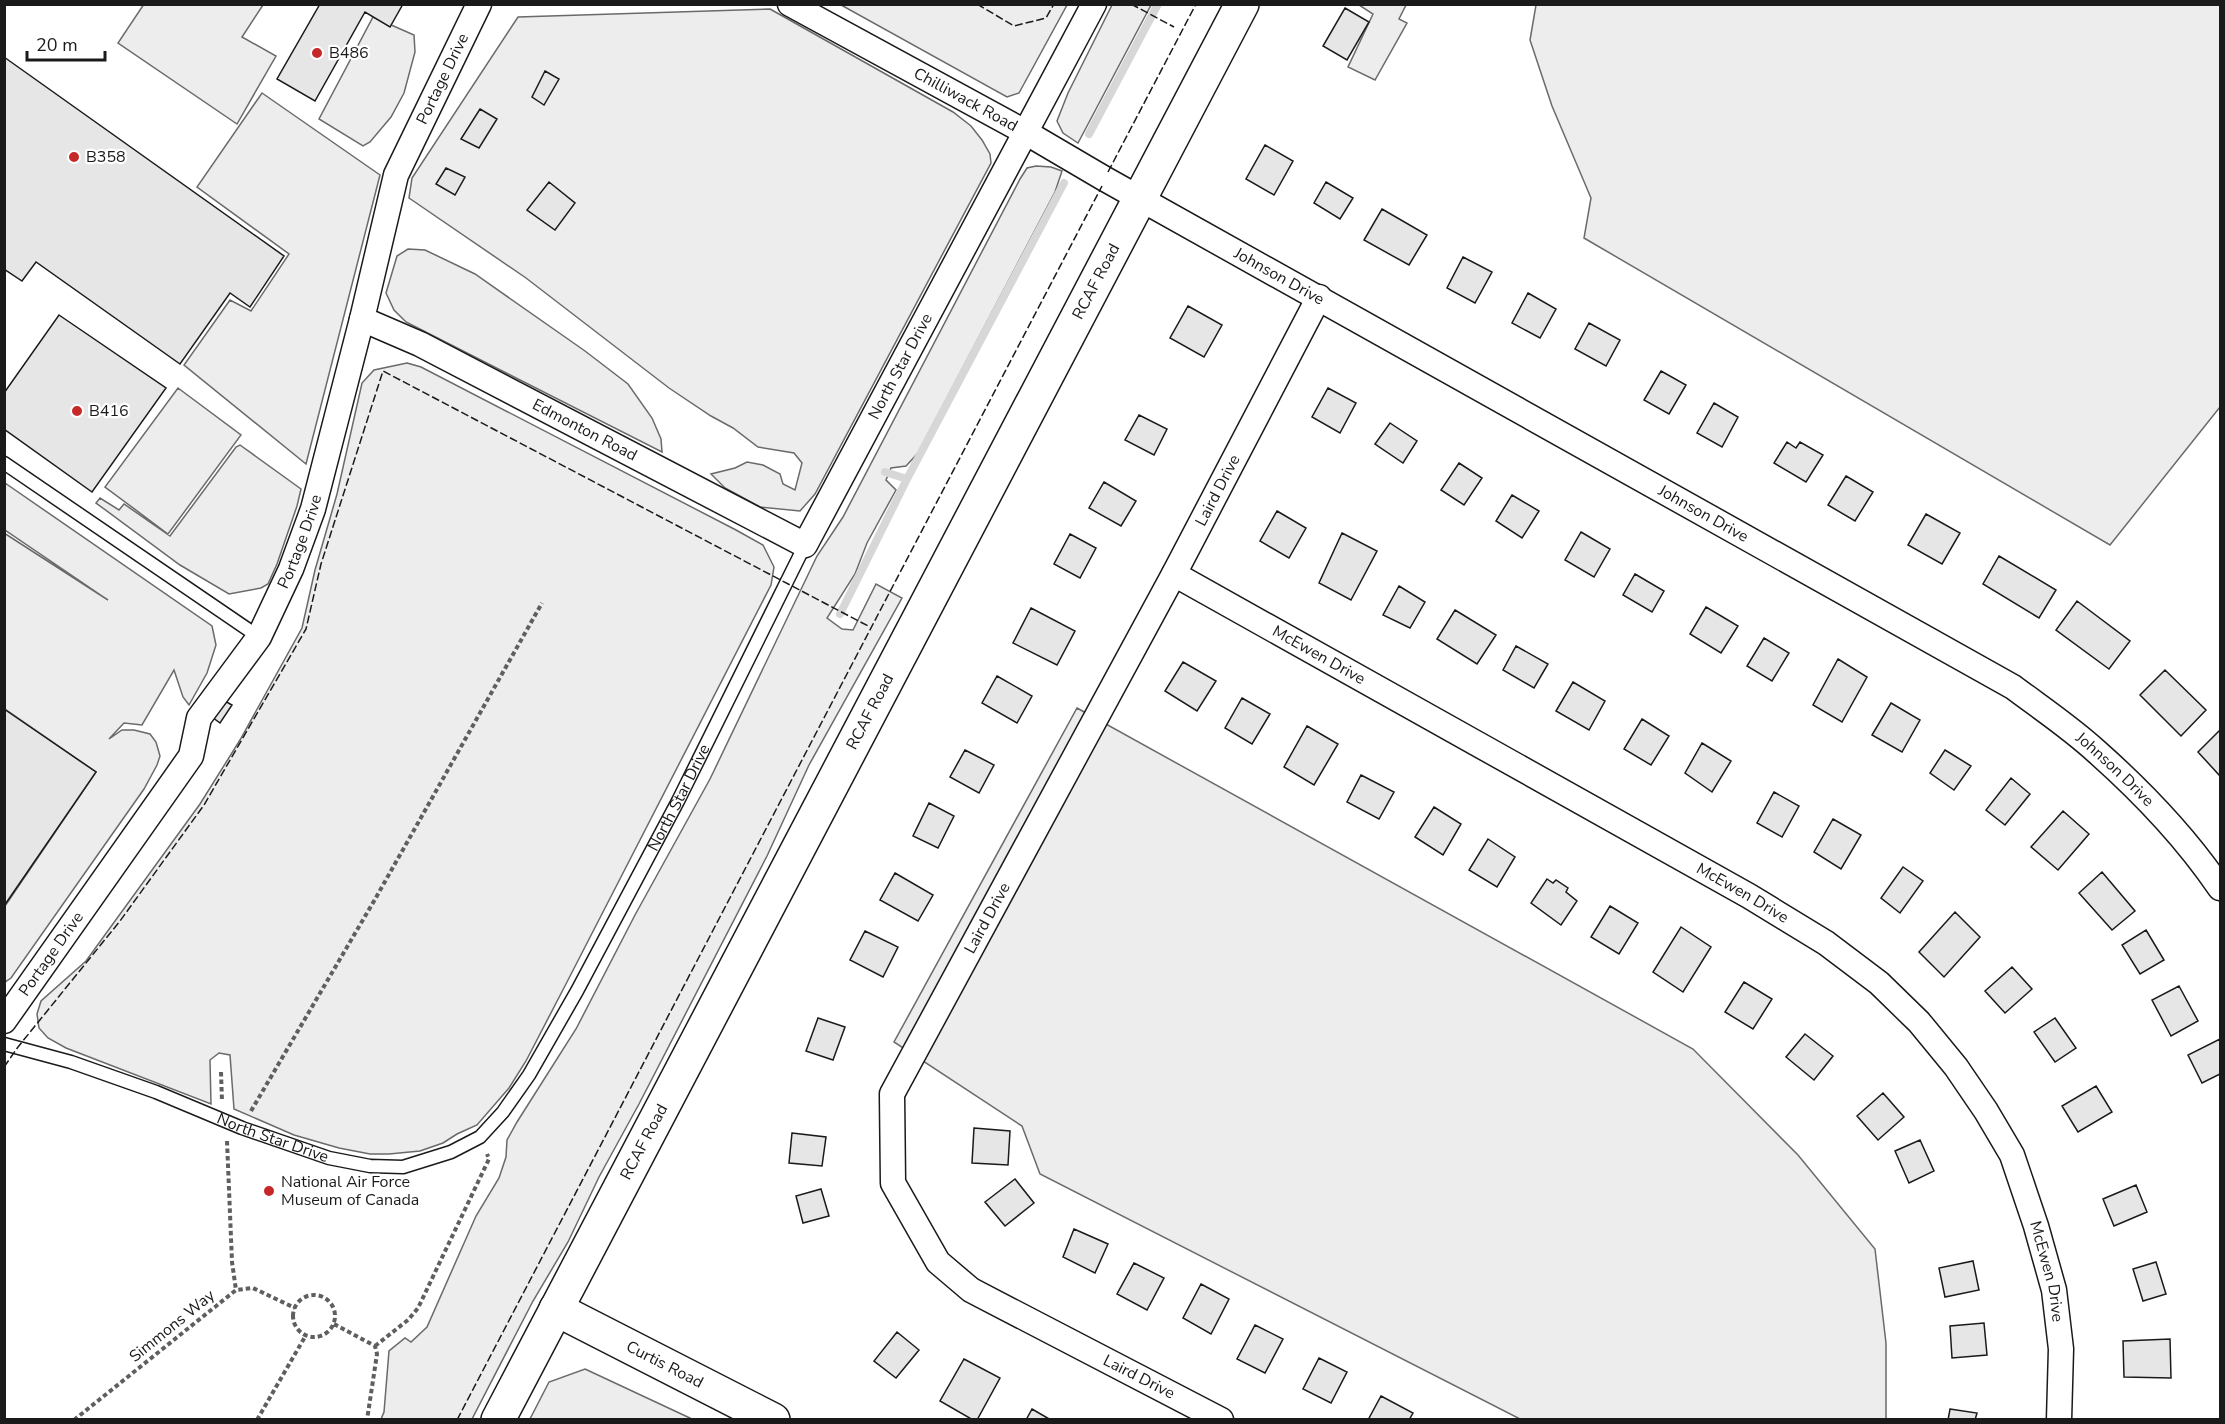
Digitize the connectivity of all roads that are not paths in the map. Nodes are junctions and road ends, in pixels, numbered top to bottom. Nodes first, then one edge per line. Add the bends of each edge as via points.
1 (479, 4) edge
2 (790, 4) edge
3 (1094, 4) edge
4 (1242, 4) edge
5 (1025, 132) junction
6 (1140, 197) junction
7 (1319, 297) junction
8 (362, 319) junction
9 (4, 463) edge
10 (805, 545) junction
11 (1174, 574) junction
12 (259, 637) junction
13 (2220, 888) edge
14 (4, 1021) edge
15 (4, 1044) edge
16 (556, 1309) junction
17 (498, 1419) edge
18 (773, 1419) edge
19 (1221, 1419) edge
20 (2059, 1419) edge

1 - 8 street, Portage Drive via 396,175
2 - 5 street, Chilliwack Road
3 - 5 street, North Star Drive
4 - 6 main road, RCAF Road
5 - 6 street, Chilliwack Road
5 - 10 street, North Star Drive
6 - 7 street, Johnson Drive
6 - 16 main road, RCAF Road
7 - 11 street, Laird Drive
7 - 13 street, Johnson Drive via 2013,687 2104,759 2155,809
8 - 10 street, Edmonton Road via 420,344
8 - 12 street, Portage Drive via 312,509 291,569
9 - 12 lane
10 - 15 lane, North Star Drive via 678,801 577,991 529,1075 480,1137 451,1152 403,1167 329,1158 71,1062
11 - 19 street, Laird Drive via 892,1094 893,1183 938,1262 971,1290
11 - 20 street, McEwen Drive via 1749,896 1826,943 1879,983 1956,1067 2012,1155 2054,1290 2061,1349
12 - 14 street, Portage Drive via 199,718 191,756
16 - 17 main road, RCAF Road
16 - 18 main road, Curtis Road

